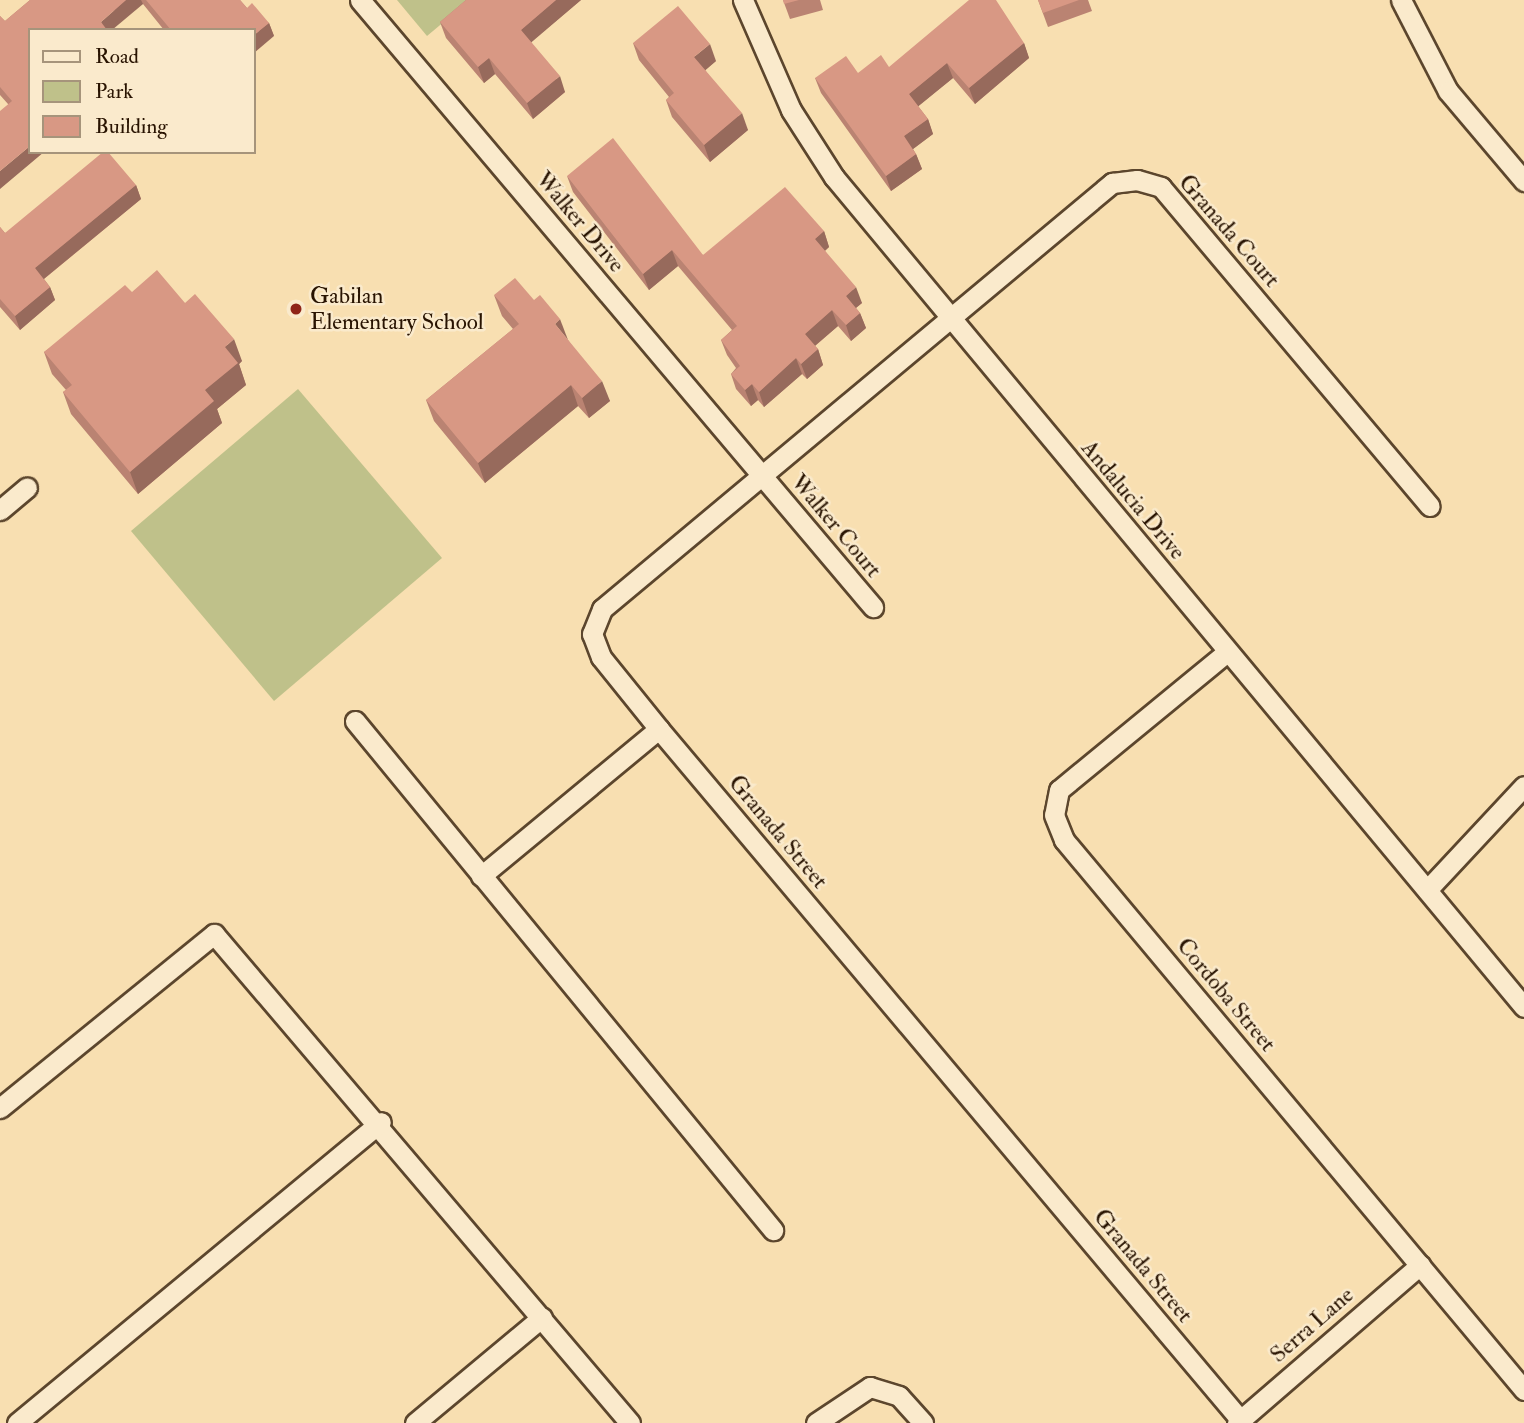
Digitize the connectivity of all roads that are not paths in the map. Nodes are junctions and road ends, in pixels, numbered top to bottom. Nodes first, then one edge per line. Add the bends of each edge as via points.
1 (360, 0) edge
2 (743, 0) edge
3 (1401, 0) edge
4 (1524, 181) edge
5 (950, 319) junction
6 (762, 476) junction
7 (27, 487) dead end
8 (1430, 506) dead end
9 (0, 510) edge
10 (873, 607) dead end
11 (1227, 652) junction
12 (355, 721) dead end
13 (659, 729) junction
14 (1524, 786) edge
15 (481, 876) junction
16 (1427, 890) junction
17 (1524, 1007) edge
18 (0, 1108) edge
19 (381, 1122) junction
20 (773, 1230) dead end
21 (1420, 1265) junction
22 (542, 1317) junction
23 (1524, 1390) edge
24 (1240, 1422) edge
25 (17, 1423) edge
26 (415, 1423) edge
27 (630, 1423) edge
28 (816, 1423) edge
29 (923, 1423) edge

1 - 6 street, Walker Drive
2 - 5 street, Andalucia Drive via 811,142
3 - 4 street via 1448,91
5 - 6 street, Granada Street
5 - 8 street, Granada Court via 1112,183 1137,180 1161,187
5 - 11 street, Andalucia Drive
6 - 10 street, Walker Court
6 - 13 street, Granada Street via 602,609 592,634 601,657
7 - 9 street
11 - 16 street, Andalucia Drive
11 - 21 street, Cordoba Street via 1059,790 1054,815 1064,840
12 - 15 street
13 - 15 street
13 - 24 street, Granada Street
14 - 16 street
15 - 20 street
16 - 17 street, Andalucia Drive
18 - 19 street via 214,934
19 - 22 street
19 - 25 street
21 - 23 street, Cordoba Street
21 - 24 street, Serra Lane
22 - 26 street
22 - 27 street
28 - 29 street via 870,1387 899,1396

